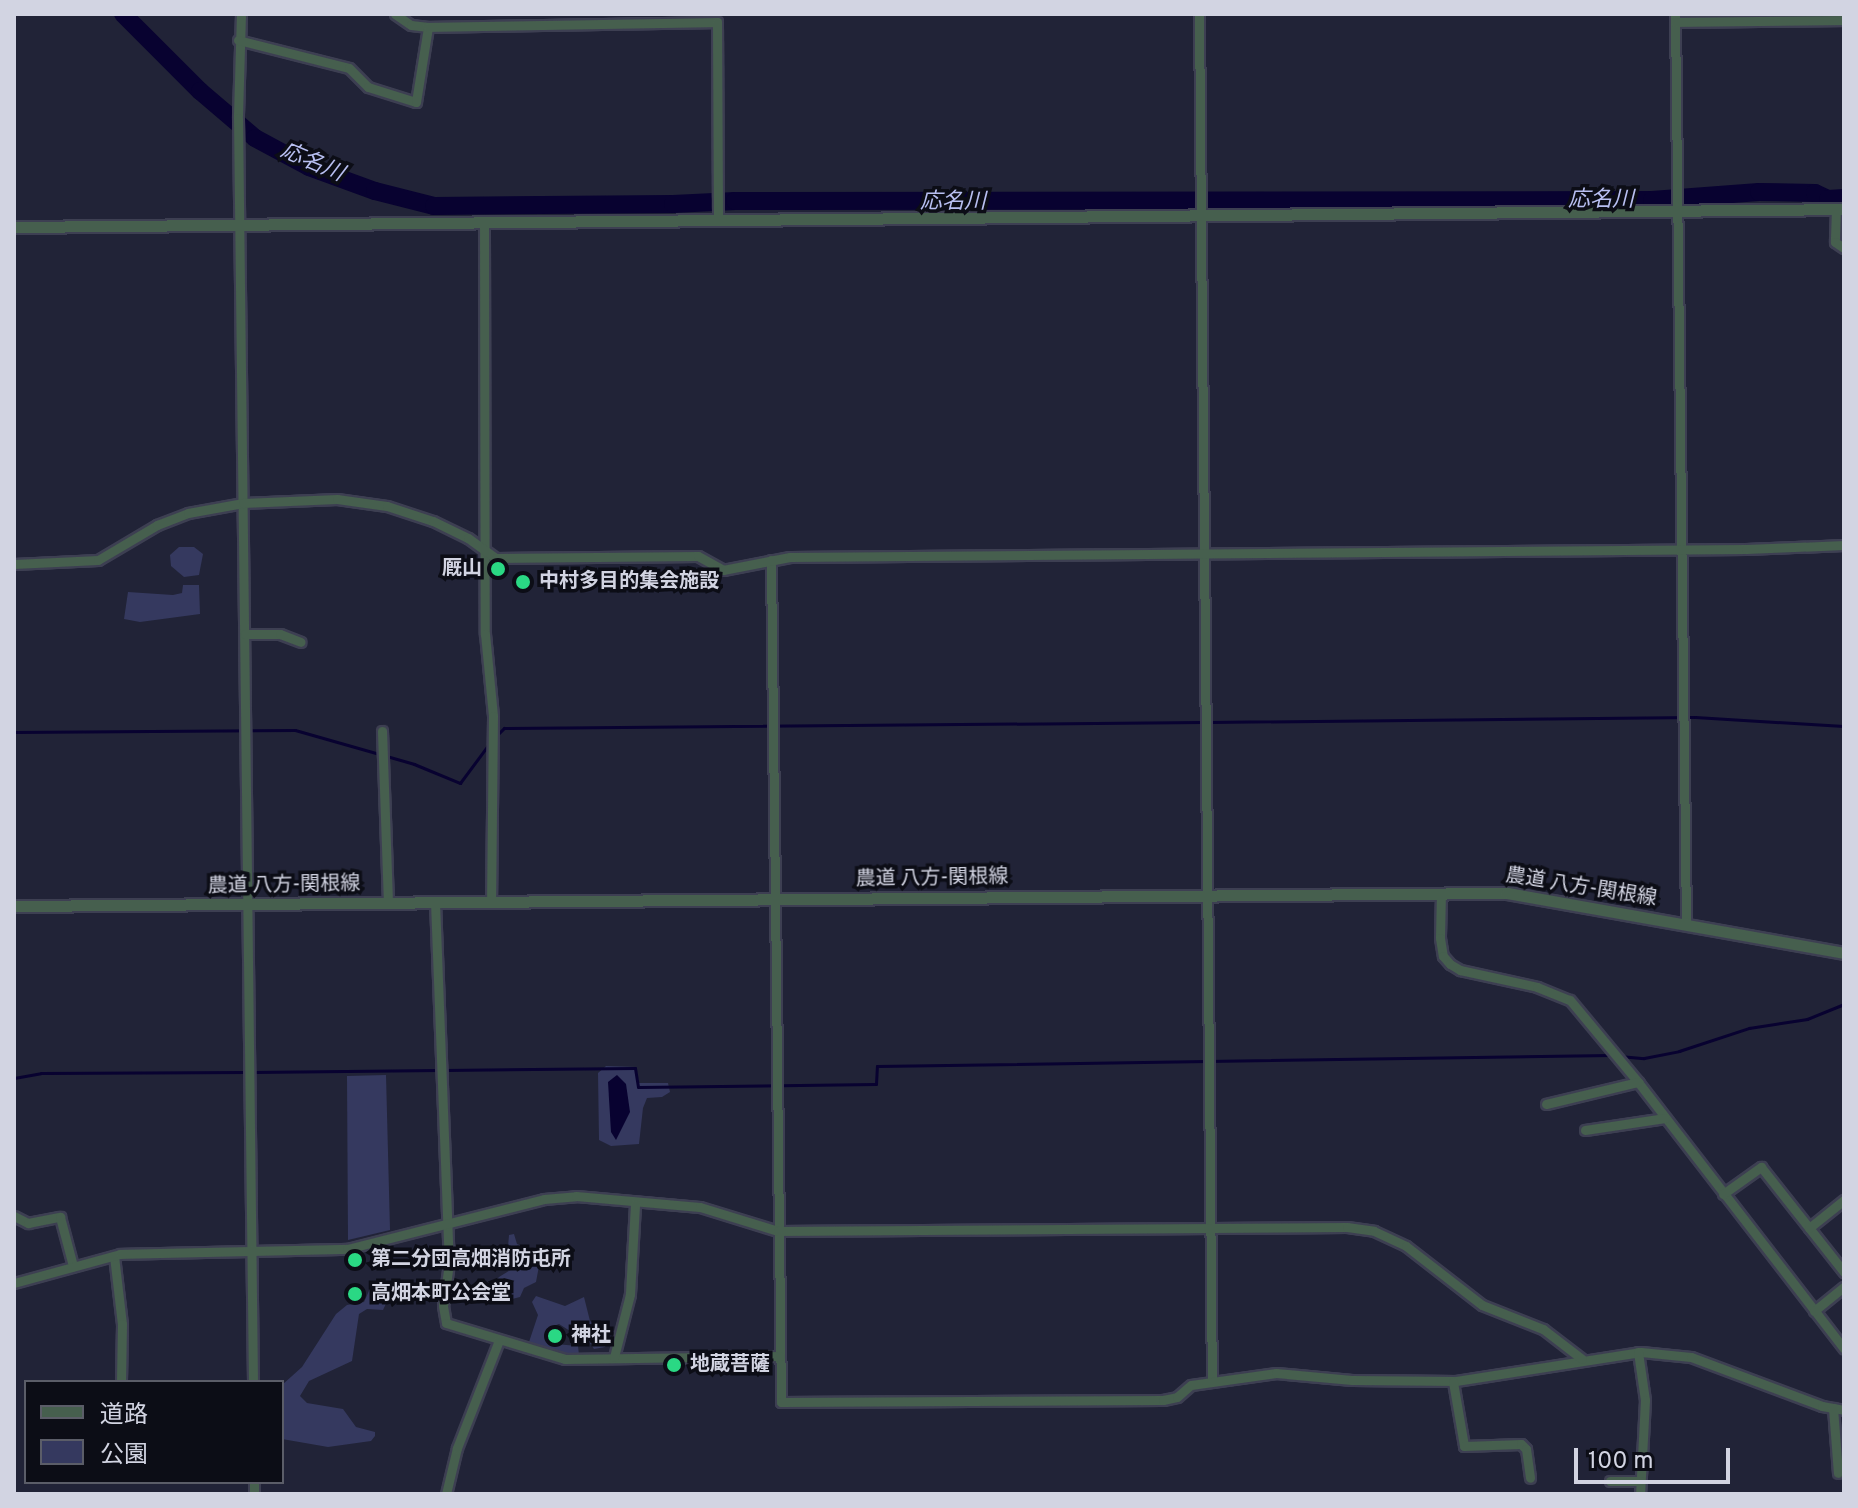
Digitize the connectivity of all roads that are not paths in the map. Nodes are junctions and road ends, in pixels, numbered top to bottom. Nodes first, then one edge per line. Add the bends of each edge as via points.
1 (241, 14) edge
2 (395, 14) edge
3 (1199, 14) edge
4 (1675, 18) edge
5 (587, 19) edge
6 (1844, 20) edge
7 (428, 27) junction
8 (238, 40) junction
9 (1840, 209) edge
10 (1202, 213) junction
11 (1678, 214) junction
12 (718, 216) junction
13 (241, 224) junction
14 (484, 224) junction
15 (14, 227) edge
16 (1844, 248) edge
17 (243, 503) junction
18 (1844, 545) edge
19 (1681, 549) junction
20 (1206, 552) junction
21 (487, 554) junction
22 (771, 560) junction
23 (14, 564) edge
24 (245, 634) junction
25 (301, 642) dead end
26 (382, 731) dead end
27 (1441, 893) junction
28 (1209, 895) junction
29 (774, 899) junction
30 (491, 901) junction
31 (435, 902) junction
32 (388, 903) junction
33 (248, 904) junction
34 (14, 906) edge
35 (1686, 923) junction
36 (1844, 953) edge
37 (1638, 1082) junction
38 (1546, 1104) dead end
39 (1665, 1118) junction
40 (1585, 1130) dead end
41 (1723, 1194) junction
42 (1844, 1200) edge
43 (635, 1204) junction
44 (14, 1216) edge
45 (445, 1222) junction
46 (1212, 1227) junction
47 (1809, 1228) junction
48 (778, 1231) junction
49 (252, 1251) junction
50 (114, 1256) junction
51 (73, 1266) junction
52 (1844, 1272) edge
53 (14, 1283) edge
54 (1844, 1287) edge
55 (1814, 1311) junction
56 (499, 1340) junction
57 (1844, 1349) edge
58 (1638, 1352) junction
59 (780, 1356) junction
60 (614, 1357) junction
61 (1582, 1359) junction
62 (121, 1380) edge
63 (253, 1380) edge
64 (1212, 1381) junction
65 (1453, 1382) junction
66 (1839, 1409) edge
67 (1838, 1473) dead end
68 (1530, 1478) dead end
69 (1610, 1481) dead end
70 (1640, 1481) junction
71 (446, 1494) edge
72 (1640, 1494) edge

1 - 8 street
2 - 7 street via 411,25
3 - 10 street
4 - 6 street
4 - 11 street
5 - 7 street
5 - 12 street via 717,22
7 - 8 street via 416,102 368,87 349,68
8 - 13 street
9 - 11 street
9 - 16 street via 1835,242
10 - 11 street
10 - 12 street
10 - 20 street
11 - 19 street
12 - 14 street
13 - 14 street
13 - 15 street
13 - 17 street
14 - 21 street
17 - 21 street via 337,499 387,506 433,521
17 - 23 street via 157,525 98,560
17 - 24 street
18 - 19 street
19 - 20 street
19 - 35 street
20 - 22 street
20 - 28 street
21 - 22 street via 698,556 723,570
21 - 30 street via 485,634 493,716
22 - 29 street
24 - 25 street via 280,634
24 - 33 street
26 - 32 street
27 - 28 street, 農道 八方-関根線
27 - 35 street, 農道 八方-関根線 via 1536,895
27 - 37 street via 1440,938 1450,964 1570,1000
28 - 29 street, 農道 八方-関根線
28 - 46 street
29 - 30 street, 農道 八方-関根線
29 - 48 street
30 - 31 street, 農道 八方-関根線
31 - 32 street, 農道 八方-関根線
31 - 45 street
32 - 33 street, 農道 八方-関根線
33 - 34 street, 農道 八方-関根線
33 - 49 street
35 - 36 street, 農道 八方-関根線
37 - 38 street
37 - 39 street
39 - 40 street
39 - 41 street
41 - 47 street via 1761,1167
41 - 55 street
42 - 47 street
43 - 45 street via 576,1196 544,1199
43 - 48 street via 700,1207
43 - 60 street via 629,1303
44 - 51 street via 28,1223 60,1217
45 - 49 street via 347,1249
45 - 56 street via 449,1263 444,1320
46 - 48 street
46 - 61 street via 1374,1231 1406,1246 1482,1305 1543,1329
46 - 64 street
47 - 52 street
48 - 59 street
49 - 50 street
49 - 63 street
50 - 51 street
50 - 62 street via 122,1324
51 - 53 street
54 - 55 street
55 - 57 street
56 - 60 street via 565,1359
56 - 71 street via 457,1448
58 - 61 street
58 - 66 street via 1691,1357
58 - 70 street via 1645,1400
59 - 60 street
59 - 64 street via 781,1402 1163,1400
61 - 65 street
64 - 65 street via 1276,1373
65 - 68 street via 1464,1446 1524,1445
66 - 67 street
69 - 70 street
70 - 72 street

